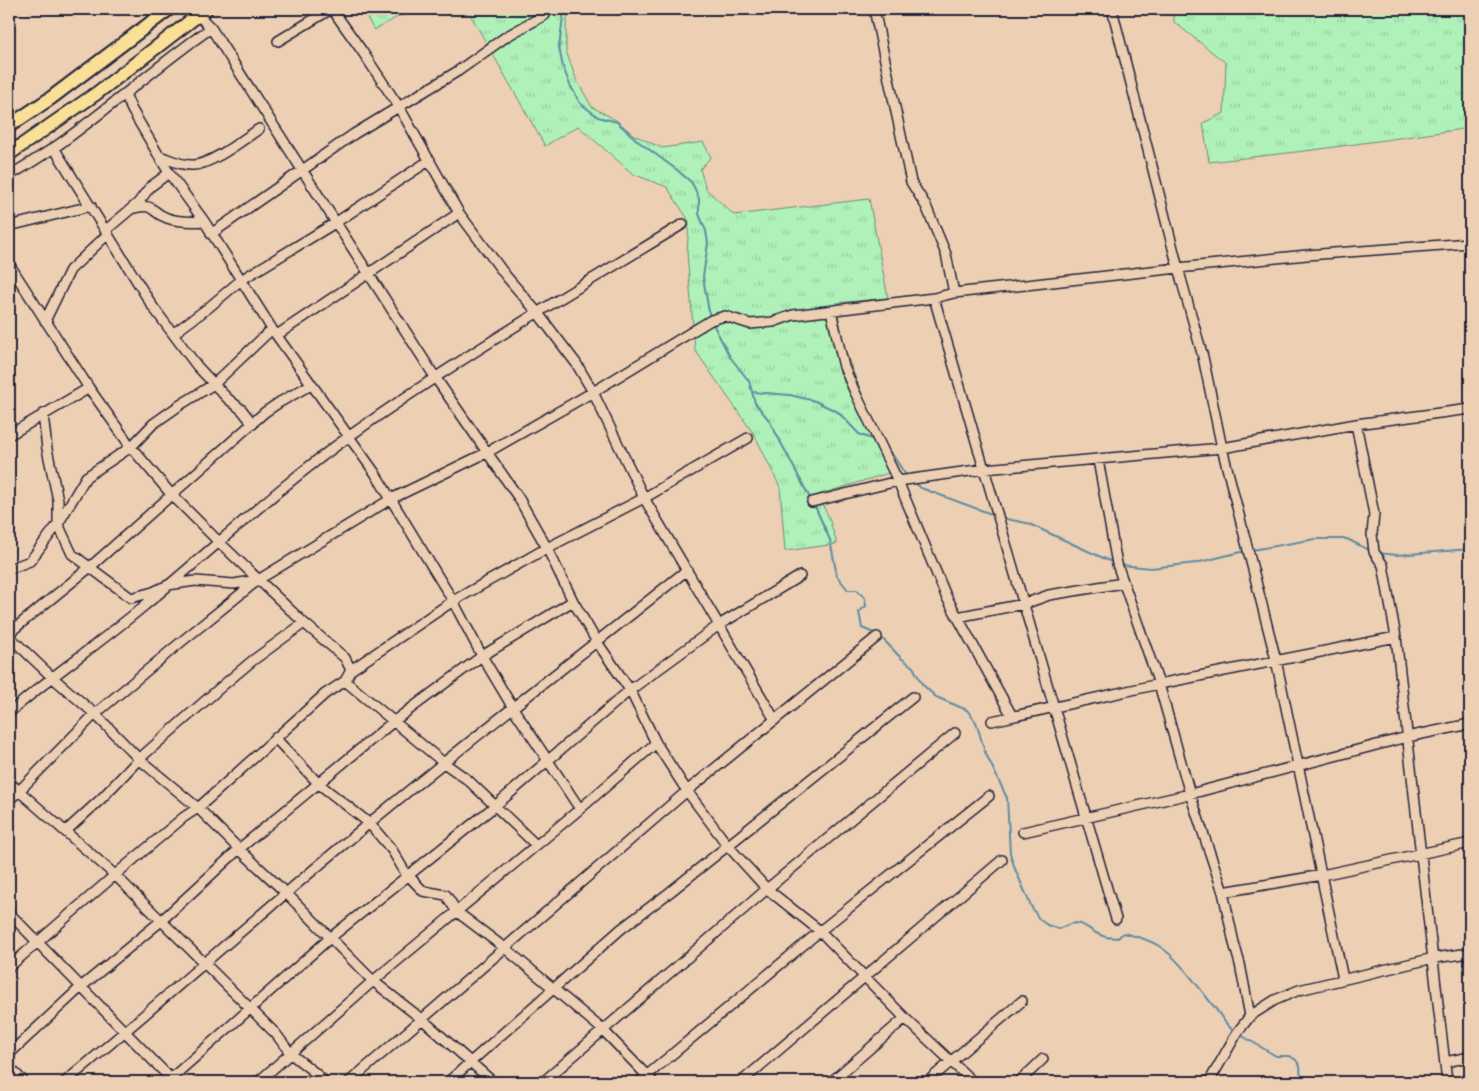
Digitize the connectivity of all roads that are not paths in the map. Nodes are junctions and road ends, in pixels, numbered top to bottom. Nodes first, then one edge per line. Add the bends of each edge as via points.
1 (169, 9) edge
2 (331, 9) edge
3 (874, 9) edge
4 (1112, 9) edge
5 (202, 12) edge
6 (544, 15) dead end
7 (211, 28) junction
8 (278, 41) dead end
9 (124, 94) junction
10 (399, 108) junction
11 (9, 126) edge
12 (259, 129) dead end
13 (54, 148) junction
14 (9, 154) edge
15 (160, 156) junction
16 (430, 160) junction
17 (301, 170) junction
18 (169, 173) junction
19 (9, 176) edge
20 (91, 206) junction
21 (128, 210) junction
22 (459, 213) junction
23 (204, 222) junction
24 (335, 223) junction
25 (683, 224) dead end
26 (9, 226) edge
27 (107, 232) junction
28 (211, 234) junction
29 (1470, 242) edge
30 (9, 264) edge
31 (1178, 268) junction
32 (368, 274) junction
33 (240, 280) junction
34 (954, 293) junction
35 (934, 298) junction
36 (831, 311) junction
37 (537, 312) junction
38 (46, 321) junction
39 (274, 332) junction
40 (174, 333) junction
41 (435, 377) junction
42 (214, 384) junction
43 (312, 384) junction
44 (89, 388) junction
45 (593, 392) junction
46 (1470, 409) edge
47 (43, 414) junction
48 (253, 424) junction
49 (1356, 424) junction
50 (9, 435) edge
51 (349, 436) junction
52 (748, 438) dead end
53 (130, 447) junction
54 (1222, 448) junction
55 (486, 453) junction
56 (1098, 460) junction
57 (984, 469) junction
58 (898, 481) junction
59 (171, 494) junction
60 (644, 498) junction
61 (391, 499) junction
62 (812, 502) dead end
63 (58, 524) junction
64 (218, 541) junction
65 (547, 548) junction
66 (89, 568) junction
67 (9, 569) edge
68 (687, 570) junction
69 (800, 576) dead end
70 (258, 580) junction
71 (1123, 583) junction
72 (168, 585) junction
73 (573, 600) junction
74 (453, 601) junction
75 (1024, 604) junction
76 (957, 617) junction
77 (304, 622) junction
78 (719, 625) junction
79 (9, 634) edge
80 (877, 637) dead end
81 (1396, 637) junction
82 (597, 642) junction
83 (482, 656) junction
84 (1276, 660) junction
85 (350, 670) junction
86 (52, 677) junction
87 (345, 681) junction
88 (1159, 684) junction
89 (630, 690) junction
90 (913, 697) dead end
91 (1054, 707) junction
92 (513, 708) junction
93 (9, 713) edge
94 (95, 714) junction
95 (1012, 716) junction
96 (775, 720) junction
97 (394, 721) junction
98 (992, 721) dead end
99 (1470, 724) edge
100 (955, 733) dead end
101 (1407, 737) junction
102 (275, 738) junction
103 (656, 743) junction
104 (139, 759) junction
105 (548, 760) junction
106 (444, 763) junction
107 (1298, 766) junction
108 (9, 782) edge
109 (318, 784) junction
110 (19, 791) junction
111 (687, 791) junction
112 (1190, 794) junction
113 (989, 796) dead end
114 (9, 800) edge
115 (495, 806) junction
116 (198, 808) junction
117 (580, 809) junction
118 (1087, 818) junction
119 (369, 823) junction
120 (66, 831) junction
121 (1023, 832) dead end
122 (1470, 843) edge
123 (536, 845) junction
124 (728, 846) junction
125 (239, 849) junction
126 (1420, 853) junction
127 (1002, 860) dead end
128 (115, 875) junction
129 (1322, 875) junction
130 (408, 876) junction
131 (767, 889) junction
132 (286, 892) junction
133 (1223, 892) junction
134 (457, 912) junction
135 (9, 913) edge
136 (1116, 918) dead end
137 (161, 921) junction
138 (820, 931) junction
139 (330, 938) junction
140 (37, 941) junction
141 (506, 949) junction
142 (1470, 952) edge
143 (1434, 958) junction
144 (204, 963) junction
145 (9, 968) edge
146 (864, 976) junction
147 (1343, 979) junction
148 (373, 981) junction
149 (81, 987) junction
150 (553, 989) junction
151 (1022, 1001) dead end
152 (250, 1008) junction
153 (1250, 1016) junction
154 (905, 1018) junction
155 (423, 1020) junction
156 (603, 1030) junction
157 (125, 1032) junction
158 (9, 1054) edge
159 (291, 1054) junction
160 (1470, 1057) edge
161 (1043, 1059) dead end
162 (471, 1062) junction
163 (951, 1062) junction
164 (1445, 1062) junction
165 (9, 1067) edge
166 (650, 1079) edge
167 (171, 1081) edge
168 (24, 1082) edge
169 (65, 1082) edge
170 (258, 1082) edge
171 (325, 1082) edge
172 (350, 1082) edge
173 (448, 1082) edge
174 (493, 1082) edge
175 (543, 1082) edge
176 (639, 1082) edge
177 (740, 1082) edge
178 (831, 1082) edge
179 (928, 1082) edge
180 (972, 1082) edge
181 (1019, 1082) edge
182 (1210, 1082) edge
183 (1447, 1082) edge

1 - 11 highway
2 - 8 street
2 - 10 street
3 - 34 street via 911,182 926,206 946,254
4 - 31 street
5 - 7 street
5 - 14 highway via 97,93
6 - 10 street
7 - 9 street via 171,55
7 - 17 street
9 - 13 street
9 - 15 street
10 - 16 street
10 - 17 street
12 - 15 street via 228,150 196,165
13 - 19 street
13 - 20 street
15 - 18 street
16 - 22 street
16 - 24 street
17 - 24 street
17 - 28 street
18 - 21 street
18 - 23 street
20 - 26 street
20 - 27 street
21 - 23 street via 149,207 168,219
21 - 27 street
22 - 32 street
22 - 37 street
23 - 28 street
24 - 32 street
24 - 33 street
25 - 37 street
27 - 38 street via 70,270
27 - 40 street via 153,307
28 - 33 street
29 - 31 street
30 - 38 street
31 - 34 street
31 - 54 street via 1203,357
32 - 39 street
32 - 41 street
33 - 39 street
33 - 40 street
34 - 35 street
35 - 36 street
35 - 57 street
36 - 45 street via 750,324 725,316 711,320
36 - 58 street via 844,367
37 - 41 street
37 - 45 street via 576,363
38 - 44 street
39 - 42 street
39 - 43 street
40 - 42 street
41 - 51 street
41 - 55 street
42 - 48 street
42 - 53 street via 153,424
43 - 48 street via 280,402
43 - 51 street
44 - 47 street
44 - 53 street
45 - 55 street
45 - 60 street
46 - 49 street
47 - 50 street
47 - 63 street via 58,500
48 - 59 street
49 - 54 street
49 - 81 street via 1374,514 1374,552 1384,565
51 - 61 street
51 - 64 street
52 - 60 street
53 - 59 street
53 - 63 street via 86,477
54 - 56 street
54 - 84 street
55 - 61 street
55 - 65 street via 518,497
56 - 57 street
56 - 71 street
57 - 58 street
57 - 75 street
58 - 62 street
58 - 76 street
59 - 64 street
59 - 66 street
60 - 65 street
60 - 68 street
61 - 70 street
61 - 74 street
63 - 66 street via 72,554
63 - 67 street via 30,561
64 - 70 street
64 - 72 street
65 - 73 street
65 - 74 street
66 - 72 street via 132,598
66 - 79 street
68 - 78 street
68 - 82 street
69 - 78 street
70 - 72 street via 234,584 195,581
70 - 77 street
70 - 94 street
71 - 75 street via 1049,595
71 - 88 street
72 - 86 street
73 - 82 street
73 - 83 street
74 - 83 street
74 - 85 street
75 - 76 street
75 - 91 street
76 - 95 street
77 - 85 street via 345,658
77 - 104 street via 220,687
78 - 89 street
78 - 96 street
79 - 86 street
80 - 96 street
81 - 84 street
81 - 101 street
82 - 89 street
82 - 92 street
83 - 92 street
83 - 97 street
84 - 88 street
84 - 107 street
85 - 87 street
86 - 93 street
86 - 94 street
87 - 97 street
87 - 102 street via 325,694
88 - 91 street
88 - 112 street
89 - 103 street
89 - 105 street
90 - 124 street
91 - 95 street
91 - 118 street
92 - 105 street
92 - 106 street
94 - 104 street
94 - 110 street
95 - 98 street
96 - 111 street
97 - 106 street
97 - 109 street
99 - 101 street
100 - 131 street
101 - 107 street
101 - 126 street
102 - 109 street
102 - 116 street
103 - 111 street
103 - 117 street
104 - 116 street
104 - 120 street
105 - 115 street
105 - 117 street
106 - 115 street
106 - 119 street
107 - 112 street
107 - 129 street
108 - 110 street
109 - 119 street
109 - 125 street
110 - 114 street
110 - 120 street
111 - 124 street
111 - 141 street
112 - 118 street
112 - 133 street
113 - 138 street
115 - 123 street
115 - 130 street
116 - 125 street
116 - 128 street
117 - 123 street
118 - 121 street
118 - 136 street
119 - 130 street via 392,850
119 - 132 street
120 - 128 street
122 - 126 street
123 - 134 street
124 - 131 street
124 - 150 street via 621,929
125 - 132 street
125 - 137 street
126 - 129 street
126 - 143 street
127 - 146 street
128 - 137 street
128 - 140 street
129 - 133 street
129 - 147 street
130 - 134 street via 422,891 446,895
130 - 139 street
131 - 138 street
131 - 156 street
132 - 139 street
132 - 144 street
133 - 153 street
134 - 141 street
134 - 148 street
135 - 140 street
137 - 144 street
137 - 149 street
138 - 146 street
138 - 166 street
139 - 148 street
139 - 152 street
140 - 145 street
140 - 149 street
141 - 150 street
141 - 155 street
142 - 143 street
143 - 147 street
143 - 164 street
144 - 152 street
144 - 157 street
146 - 154 street
146 - 177 street
147 - 153 street via 1299,990
148 - 155 street
148 - 159 street
149 - 157 street
149 - 158 street
150 - 156 street
150 - 162 street
151 - 163 street
152 - 159 street
152 - 167 street
153 - 182 street
154 - 163 street
154 - 178 street
155 - 162 street
155 - 172 street
156 - 166 street
156 - 175 street
157 - 167 street
157 - 169 street
159 - 170 street
159 - 171 street
160 - 164 street
161 - 181 street
162 - 173 street
162 - 174 street
163 - 179 street
163 - 180 street
164 - 183 street
165 - 168 street
166 - 176 street

